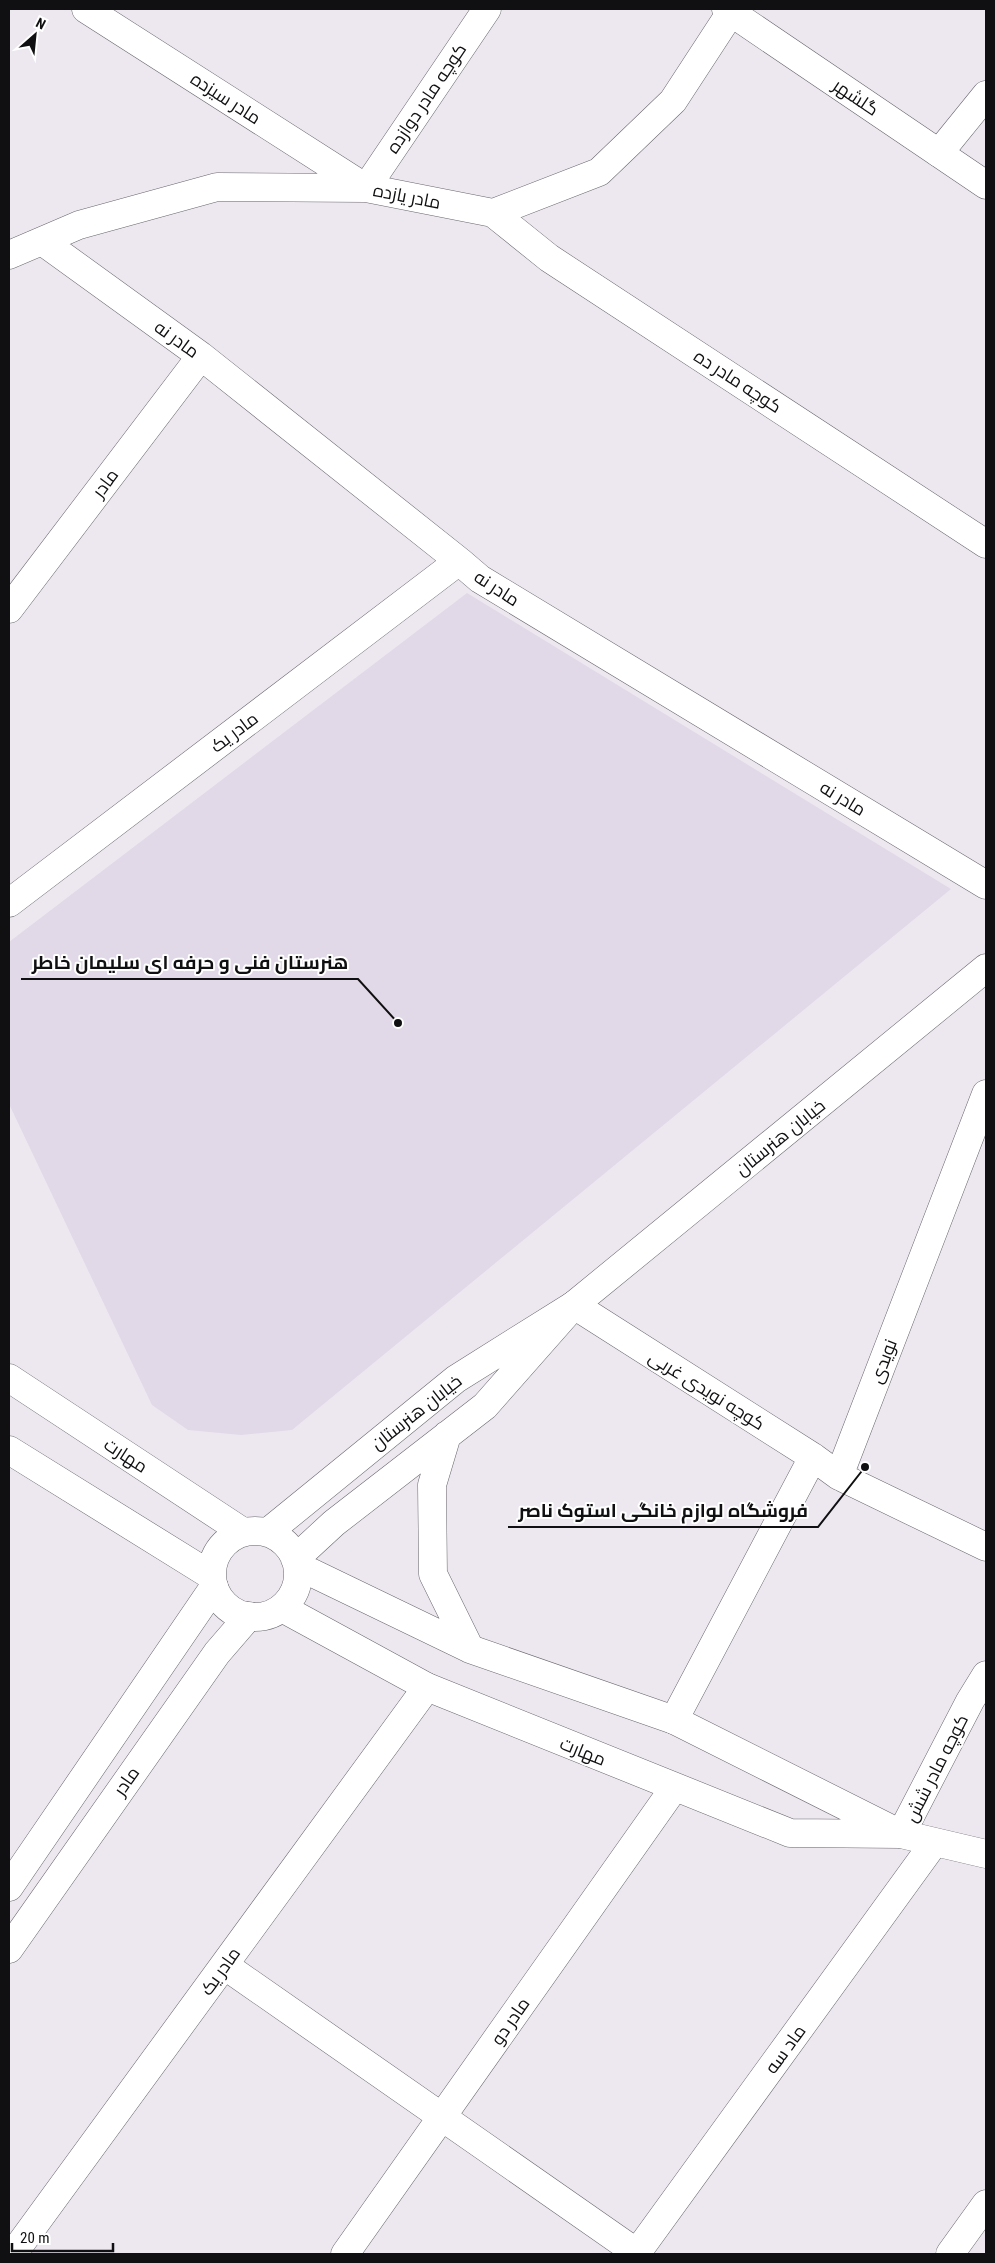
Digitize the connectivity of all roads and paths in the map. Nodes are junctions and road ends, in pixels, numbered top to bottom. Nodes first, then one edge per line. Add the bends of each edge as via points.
1 (86, 9) edge
2 (487, 9) edge
3 (730, 10) edge
4 (986, 95) edge
5 (940, 153) junction
6 (986, 184) edge
7 (366, 188) junction
8 (493, 214) junction
9 (42, 241) junction
10 (9, 254) edge
11 (201, 356) junction
12 (986, 544) edge
13 (459, 561) junction
14 (9, 609) edge
15 (986, 885) edge
16 (9, 903) edge
17 (986, 968) edge
18 (986, 1094) edge
19 (574, 1305) junction
20 (9, 1378) edge
21 (447, 1435) junction
22 (9, 1450) edge
23 (813, 1457) junction
24 (839, 1476) junction
25 (255, 1532) junction
26 (986, 1547) edge
27 (296, 1563) junction
28 (213, 1582) junction
29 (282, 1608) junction
30 (249, 1616) junction
31 (470, 1649) junction
32 (986, 1675) edge
33 (427, 1687) junction
34 (674, 1720) junction
35 (674, 1788) junction
36 (901, 1834) junction
37 (934, 1844) junction
38 (986, 1854) edge
39 (9, 1887) edge
40 (9, 1949) edge
41 (224, 1965) junction
42 (442, 2118) junction
43 (986, 2204) edge
44 (13, 2254) edge
45 (345, 2254) edge
46 (637, 2254) edge
47 (950, 2254) edge

1 - 7 street, مادر سیزده
2 - 7 street, کوچه مادر دوازده
3 - 5 street, گلشهر
3 - 8 street via 673,101 599,172
4 - 5 street
5 - 6 street, گلشهر
7 - 8 street, مادر یازده
7 - 9 street, مادر یازده via 217,187 80,225
8 - 12 street, کوچه مادر ده via 549,258
9 - 10 street, مادر یازده
9 - 11 street, مادر نه
11 - 13 street, مادر نه
11 - 14 street, مادر
13 - 15 street, مادر نه via 480,580
13 - 16 street, مادر یک
17 - 19 street, خیابان هنرستان
18 - 24 street, نویدی
19 - 21 street, خیابان هنرستان via 485,1406
19 - 23 street, کوچه نویدی غربی
19 - 25 street, خیابان هنرستان via 456,1379
20 - 25 street, مهارت
21 - 27 street, خیابان هنرستان via 334,1524
21 - 31 street via 432,1485 433,1574
22 - 28 street
23 - 24 street, کوچه نویدی غربی
23 - 34 street
24 - 26 street
25 - 27 street via 288,1545
25 - 28 street via 226,1541 215,1557
27 - 29 street via 296,1590
27 - 31 street, مهارت
28 - 30 street via 220,1598 232,1611
28 - 39 street, مادر
29 - 30 street via 266,1616
29 - 33 street, مهارت
30 - 40 street, مادر via 217,1653
31 - 34 street, مهارت
32 - 36 street, کوچه مادر شش
33 - 35 street, مهارت
33 - 41 street, مادر یک
34 - 36 street, مهارت
35 - 36 street, مهارت via 790,1833
35 - 42 street, مادر دو
36 - 37 street, مهارت
37 - 38 street, مهارت
37 - 46 street, ماد سه
41 - 42 street
41 - 44 street, مادر یک
42 - 45 street, مادر دو
42 - 46 street
43 - 47 street

